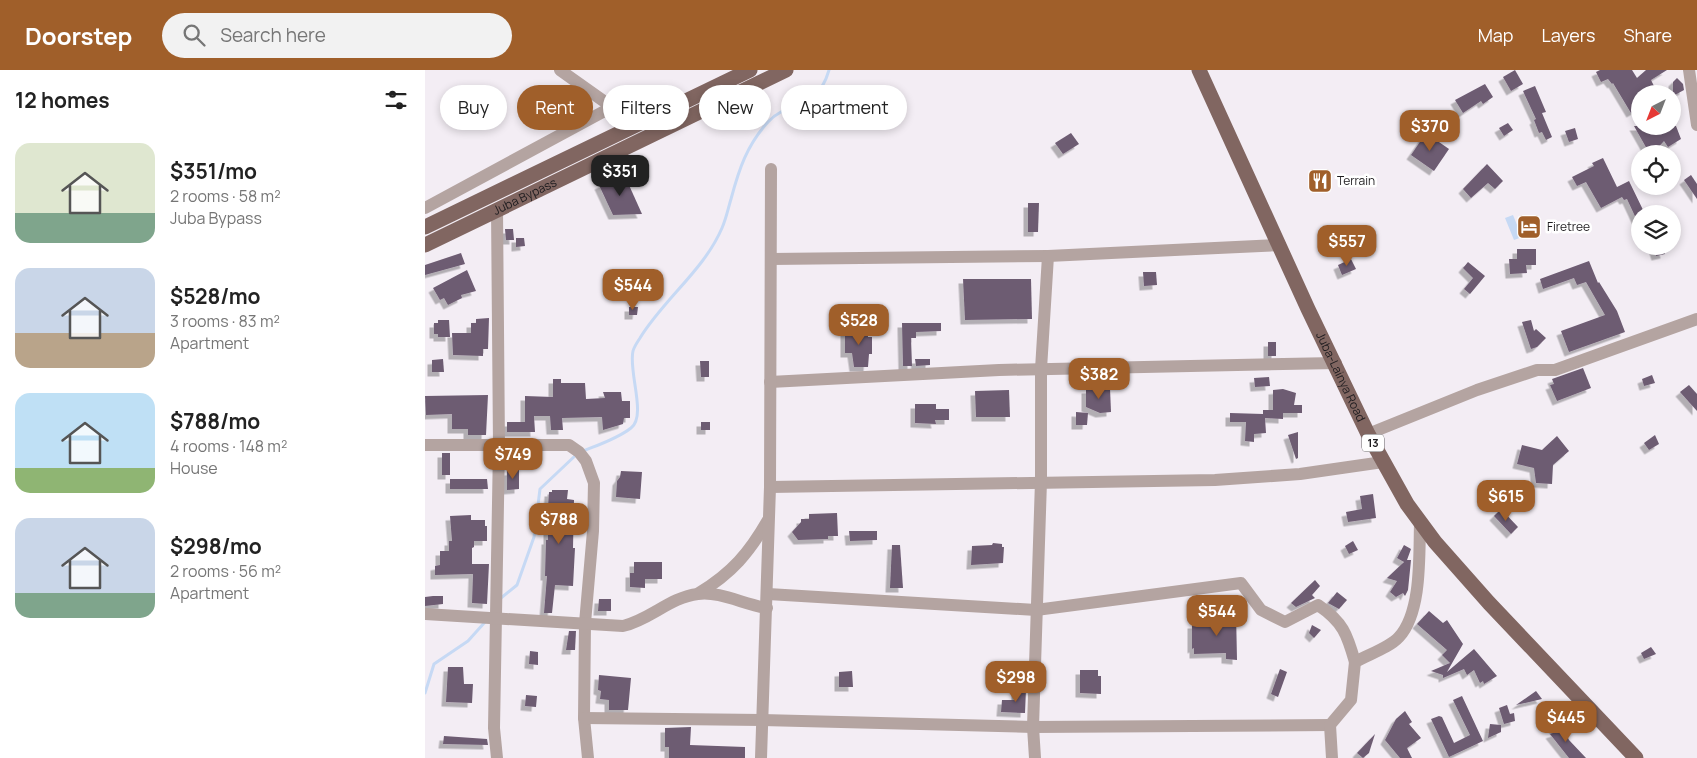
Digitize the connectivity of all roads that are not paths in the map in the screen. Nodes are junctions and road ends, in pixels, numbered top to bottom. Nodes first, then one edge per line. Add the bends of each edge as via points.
1 (560, 70) edge
2 (749, 70) edge
3 (786, 70) edge
4 (1199, 70) edge
5 (1689, 70) edge
6 (689, 100) edge
7 (603, 101) edge
8 (603, 112) edge
9 (1697, 125) edge
10 (627, 130) edge
11 (771, 169) dead end
12 (425, 208) edge
13 (497, 209) junction
14 (425, 227) edge
15 (425, 245) edge
16 (1280, 245) junction
17 (1049, 256) junction
18 (771, 259) junction
19 (1697, 319) edge
20 (1336, 364) junction
21 (1041, 369) junction
22 (770, 382) junction
23 (1369, 434) junction
24 (425, 445) edge
25 (499, 447) junction
26 (1383, 462) junction
27 (1041, 481) junction
28 (769, 487) junction
29 (769, 519) junction
30 (1420, 523) junction
31 (699, 593) junction
32 (767, 594) junction
33 (767, 608) junction
34 (1036, 610) junction
35 (425, 614) edge
36 (496, 617) junction
37 (585, 623) junction
38 (1355, 662) junction
39 (584, 718) junction
40 (762, 720) junction
41 (1330, 725) junction
42 (1033, 727) junction
43 (497, 758) edge
44 (588, 758) edge
45 (761, 758) edge
46 (1035, 758) edge
47 (1332, 758) edge
48 (1636, 758) edge

1 - 7 street
2 - 6 main road, Juba Bypass
3 - 13 main road, Juba Bypass
4 - 16 main road, Juba-Lainya Road / 13
5 - 9 street
8 - 12 street
10 - 14 main road, Juba Bypass
11 - 18 street
13 - 15 main road, Juba Bypass
13 - 25 street
16 - 17 street
16 - 20 main road, Juba-Lainya Road / 13 via 1307,309
17 - 18 street
17 - 21 street
18 - 22 street
19 - 23 street via 1555,370 1537,370 1477,390
20 - 21 street
20 - 23 main road, Juba-Lainya Road / 13
21 - 22 street
21 - 27 street
22 - 28 street
23 - 26 main road, Juba-Lainya Road / 13
24 - 25 street
25 - 36 street
25 - 37 street via 569,445 586,461 594,483 591,577
26 - 27 street via 1300,474 1215,480
26 - 30 main road, Juba-Lainya Road / 13
27 - 28 street
27 - 34 street
28 - 29 street
29 - 31 street via 752,548 739,562 720,580
29 - 32 street
30 - 38 street via 1418,581 1410,618 1399,637
30 - 48 main road, Juba-Lainya Road / 13 via 1541,661
31 - 33 street
31 - 37 street via 679,598 633,623 612,626
32 - 33 street
32 - 34 street
33 - 40 street
34 - 38 street via 1241,583 1261,610 1285,622 1318,605 1334,616 1347,633
34 - 42 street
35 - 36 street
36 - 37 street
36 - 43 street via 494,728
37 - 39 street
38 - 41 street via 1351,700
39 - 40 street
39 - 44 street
40 - 42 street
40 - 45 street
41 - 42 street
41 - 47 street
42 - 46 street

